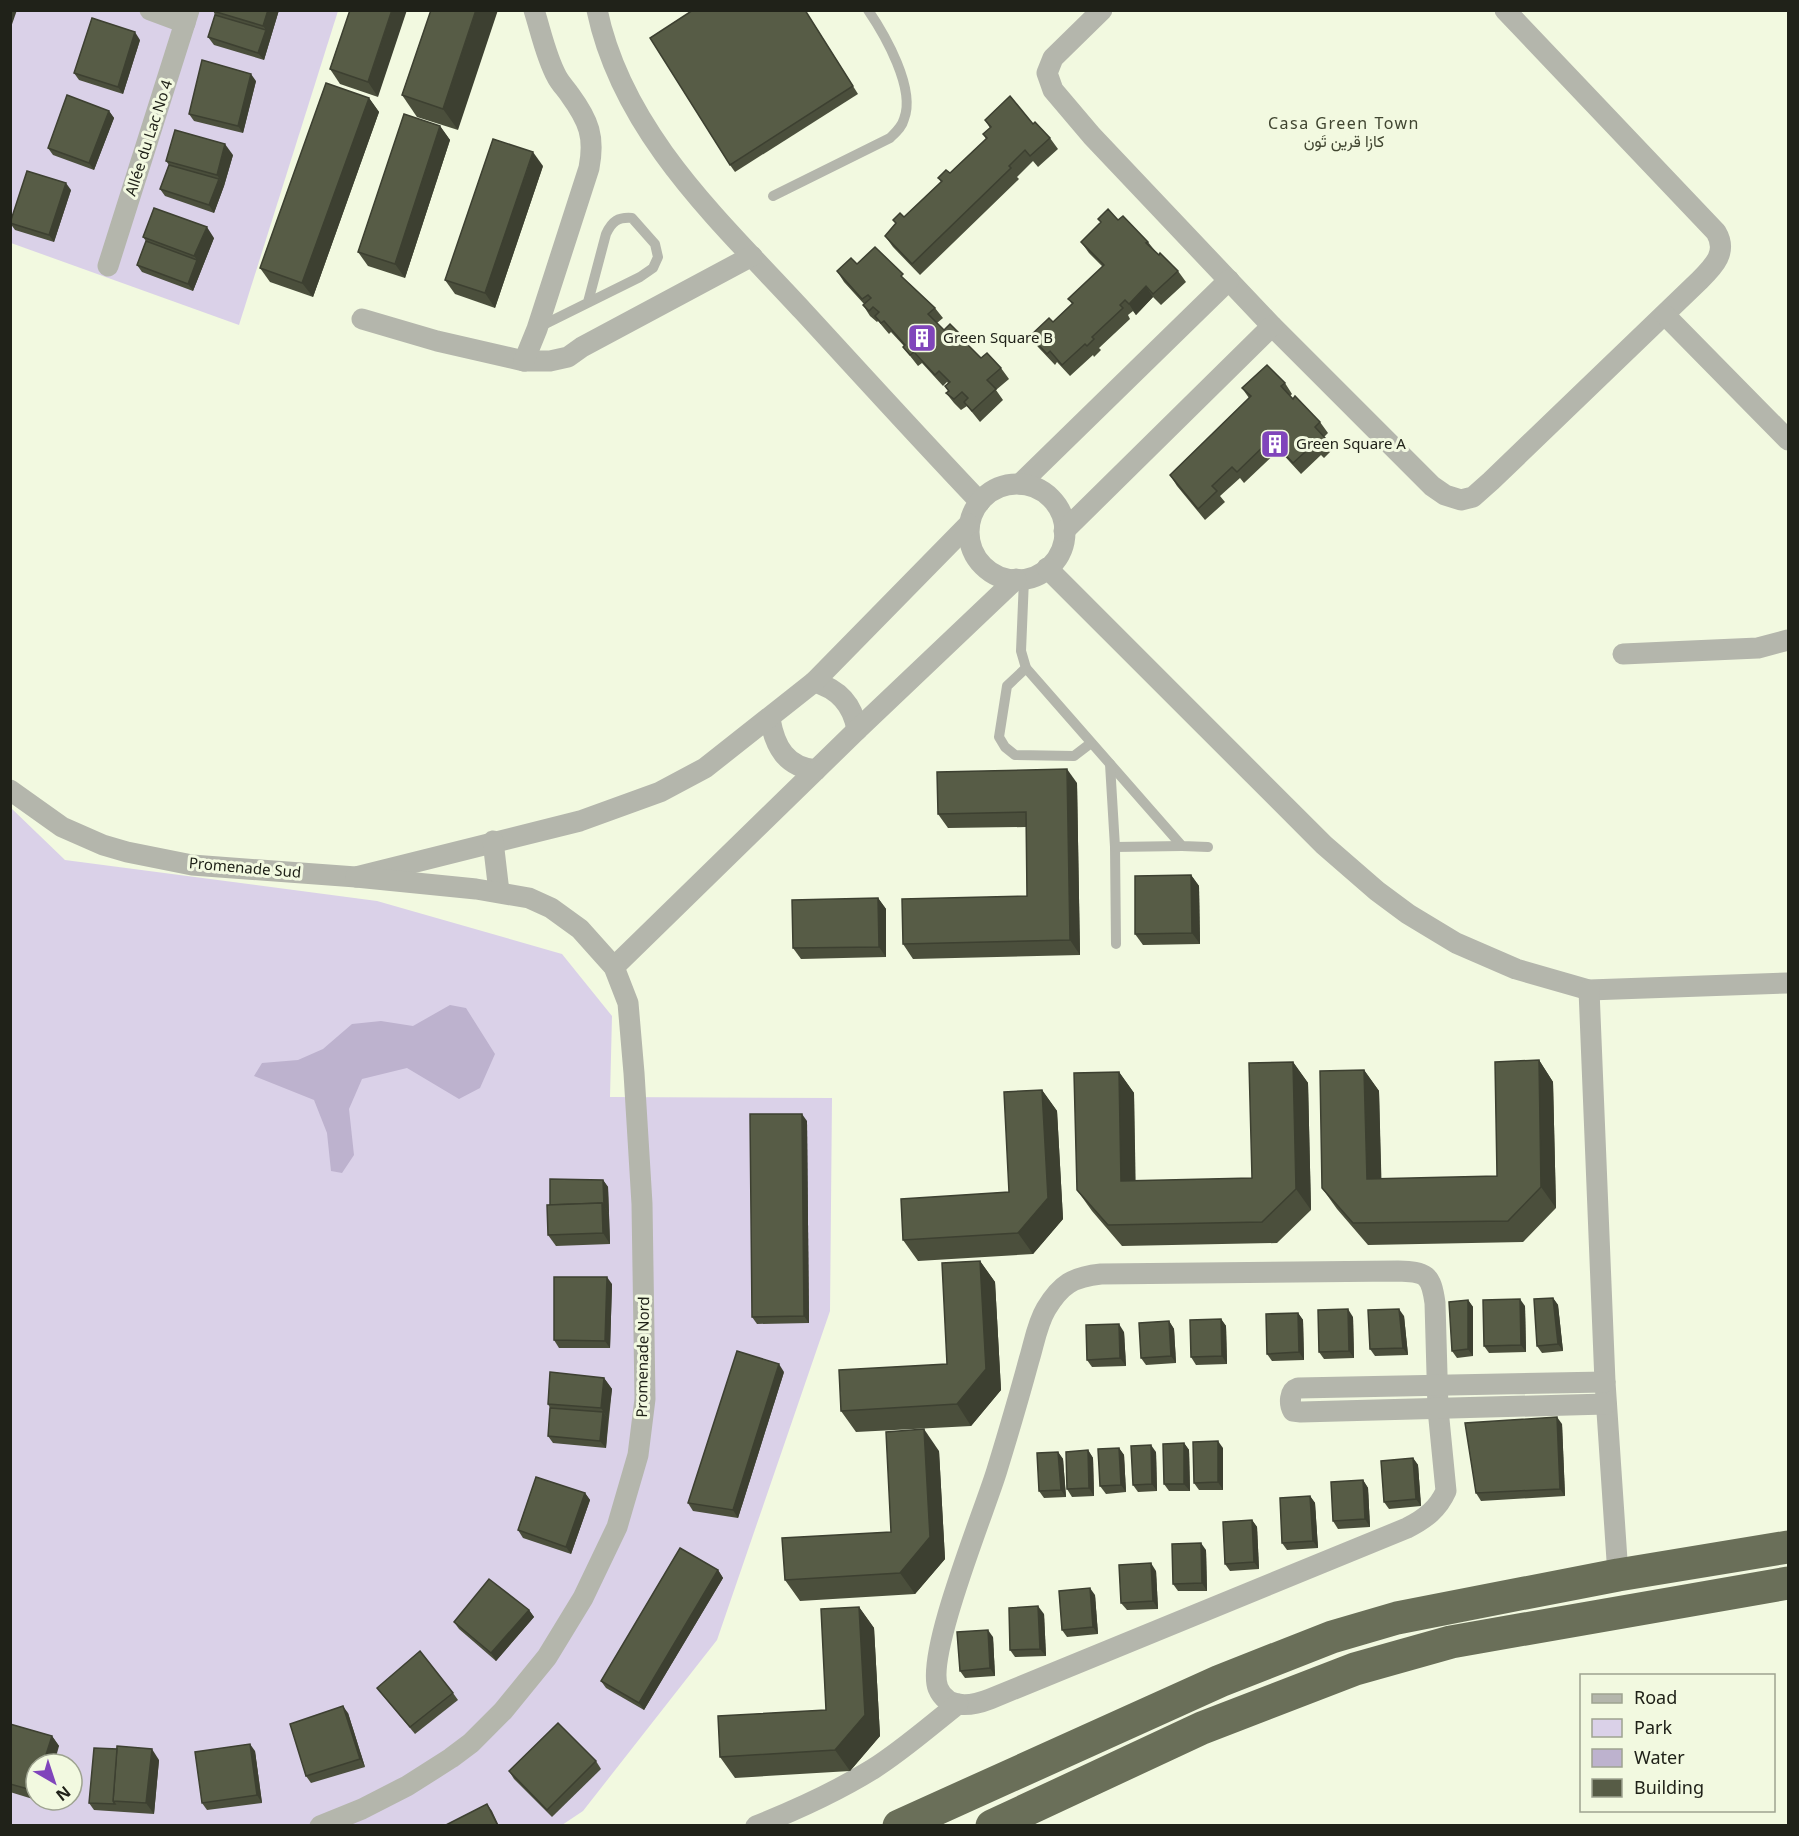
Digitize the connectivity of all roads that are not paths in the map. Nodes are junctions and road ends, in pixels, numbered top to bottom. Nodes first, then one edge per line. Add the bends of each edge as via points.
1 (150, 10) edge
2 (534, 10) edge
3 (597, 10) edge
4 (868, 10) edge
5 (1102, 10) edge
6 (1505, 10) edge
7 (187, 17) edge
8 (773, 196) dead end
9 (752, 256) junction
10 (108, 266) dead end
11 (1229, 280) junction
12 (588, 302) junction
13 (1665, 315) junction
14 (362, 319) dead end
15 (1272, 326) junction
16 (537, 329) junction
17 (524, 361) junction
18 (1788, 440) edge
19 (1020, 484) junction
20 (980, 502) junction
21 (969, 524) junction
22 (1064, 531) junction
23 (1047, 568) junction
24 (1020, 579) junction
25 (1788, 640) edge
26 (1623, 654) dead end
27 (1026, 668) junction
28 (814, 682) junction
29 (770, 718) junction
30 (857, 730) junction
31 (1091, 743) junction
32 (1110, 764) junction
33 (816, 770) junction
34 (10, 790) edge
35 (493, 841) junction
36 (1182, 846) junction
37 (1115, 847) junction
38 (1208, 847) dead end
39 (356, 877) junction
40 (499, 892) junction
41 (1116, 944) dead end
42 (614, 967) junction
43 (1788, 983) edge
44 (1589, 990) junction
45 (1605, 1382) junction
46 (1439, 1386) junction
47 (1606, 1404) junction
48 (1438, 1409) junction
49 (1788, 1547) edge
50 (1618, 1575) junction
51 (1788, 1583) edge
52 (958, 1704) junction
53 (320, 1826) edge
54 (756, 1826) edge
55 (899, 1826) edge
56 (992, 1826) edge

1 - 7 street
2 - 16 street via 557,76 587,124 593,151
3 - 9 street via 622,85 655,141 703,206
4 - 8 lane via 885,37 901,76 907,108 899,130
5 - 11 street via 1053,58 1047,73 1053,90
6 - 13 street via 1720,239 1720,255 1713,267
7 - 10 street, Allée du Lac No 4
9 - 17 street via 568,357
9 - 20 street
11 - 15 street
11 - 19 street
12 - 12 lane via 611,224 620,217 632,218 655,244 658,257 653,268
12 - 16 lane
13 - 15 street via 1491,482 1473,497 1461,500 1432,486
13 - 18 street
14 - 17 street
15 - 22 street
16 - 17 street
19 - 20 street via 993,490
19 - 22 street via 1051,499 1061,514
20 - 21 street
21 - 24 street via 970,541 980,562 993,573
21 - 28 street
22 - 23 street via 1062,548
23 - 24 street
23 - 44 street via 1324,845 1377,891 1434,931 1473,952
24 - 27 lane via 1021,651
24 - 30 street
25 - 26 street via 1758,648
27 - 31 lane
27 - 31 lane via 1007,686 999,737 1005,747 1015,755 1074,756
28 - 29 street
28 - 30 street via 841,696 850,708
29 - 33 street via 774,739 782,753 794,764
29 - 35 street, Promenade Sud via 705,768 660,792 580,821
30 - 33 street
31 - 32 lane
32 - 36 lane
32 - 37 lane
33 - 42 street
34 - 39 street, Promenade Sud via 62,827 127,852 192,865
35 - 39 street, Promenade Sud
35 - 40 street
36 - 37 lane
36 - 38 lane
37 - 41 lane
39 - 40 street
40 - 42 street via 529,898 561,915
42 - 53 street, Promenade Nord via 630,1019 642,1204 646,1377 642,1437 616,1527 596,1574 560,1638 503,1711 471,1743 407,1786
43 - 44 street
44 - 45 street
45 - 46 street
45 - 47 street
46 - 48 street
46 - 48 street via 1298,1388 1291,1400 1292,1410 1297,1412
46 - 52 street via 1433,1286 1417,1271 1101,1274 1071,1280 1042,1316 997,1471 947,1616 936,1677 939,1691
47 - 48 street
47 - 50 street
48 - 52 street via 1446,1491 1433,1511 1420,1521 990,1700 975,1705
49 - 50 highway
50 - 55 highway via 1397,1618 1332,1637 1220,1681
51 - 56 highway via 1450,1642 1379,1661 1202,1728
52 - 54 street via 898,1752 851,1782

